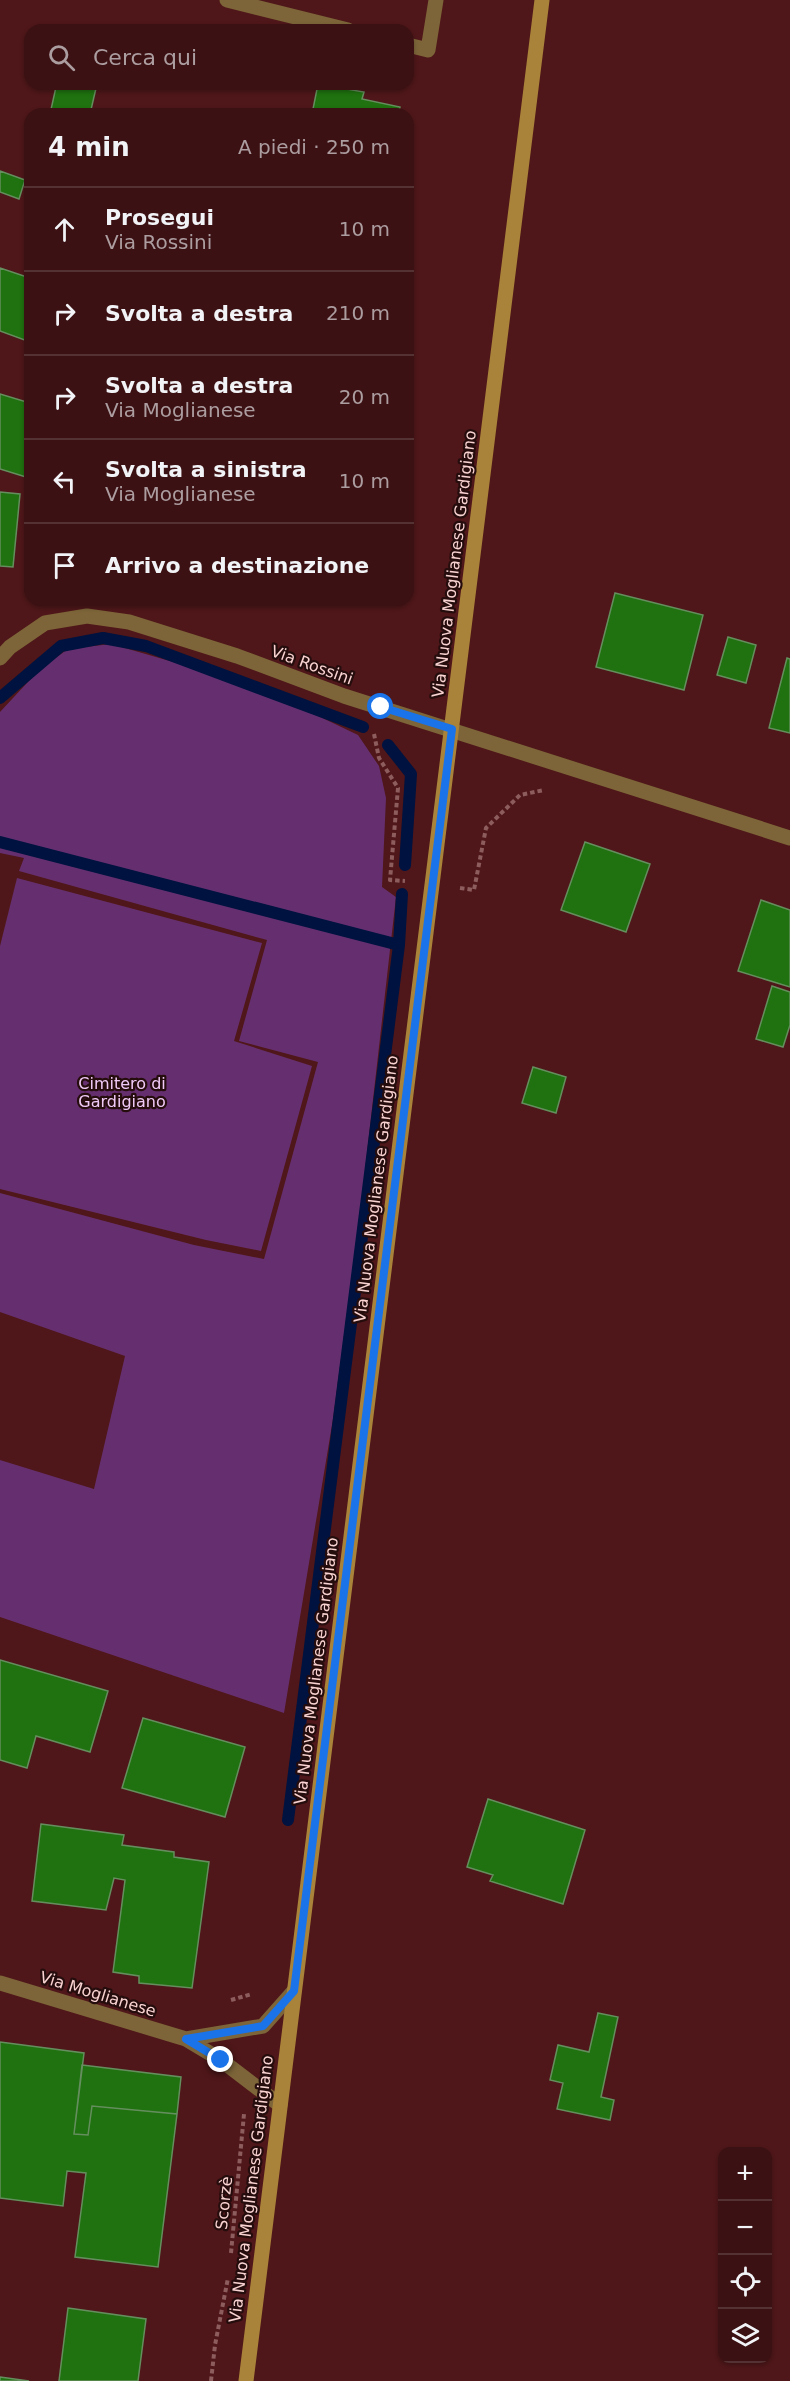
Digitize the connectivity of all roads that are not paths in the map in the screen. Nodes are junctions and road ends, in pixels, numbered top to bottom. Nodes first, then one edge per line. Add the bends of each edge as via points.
1 (227, 0) edge
2 (436, 0) edge
3 (542, 0) edge
4 (324, 24) edge
5 (414, 46) edge
6 (0, 658) edge
7 (452, 729) junction
8 (790, 838) edge
9 (0, 1983) edge
10 (294, 1991) junction
11 (186, 2039) junction
12 (280, 2105) junction
13 (246, 2381) edge

1 - 4 street
2 - 5 street via 428,50
3 - 7 main road, Via Nuova Moglianese Gardigiano
6 - 7 street, Via Rossini via 45,623 87,616 129,622
7 - 8 street, Via Rossini
7 - 10 main road, Via Nuova Moglianese Gardigiano
9 - 11 street, Via Moglianese
10 - 11 street, Via Moglianese via 263,2026
10 - 12 main road, Via Nuova Moglianese Gardigiano
11 - 12 street, Via Moglianese
12 - 13 main road, Via Nuova Moglianese Gardigiano

